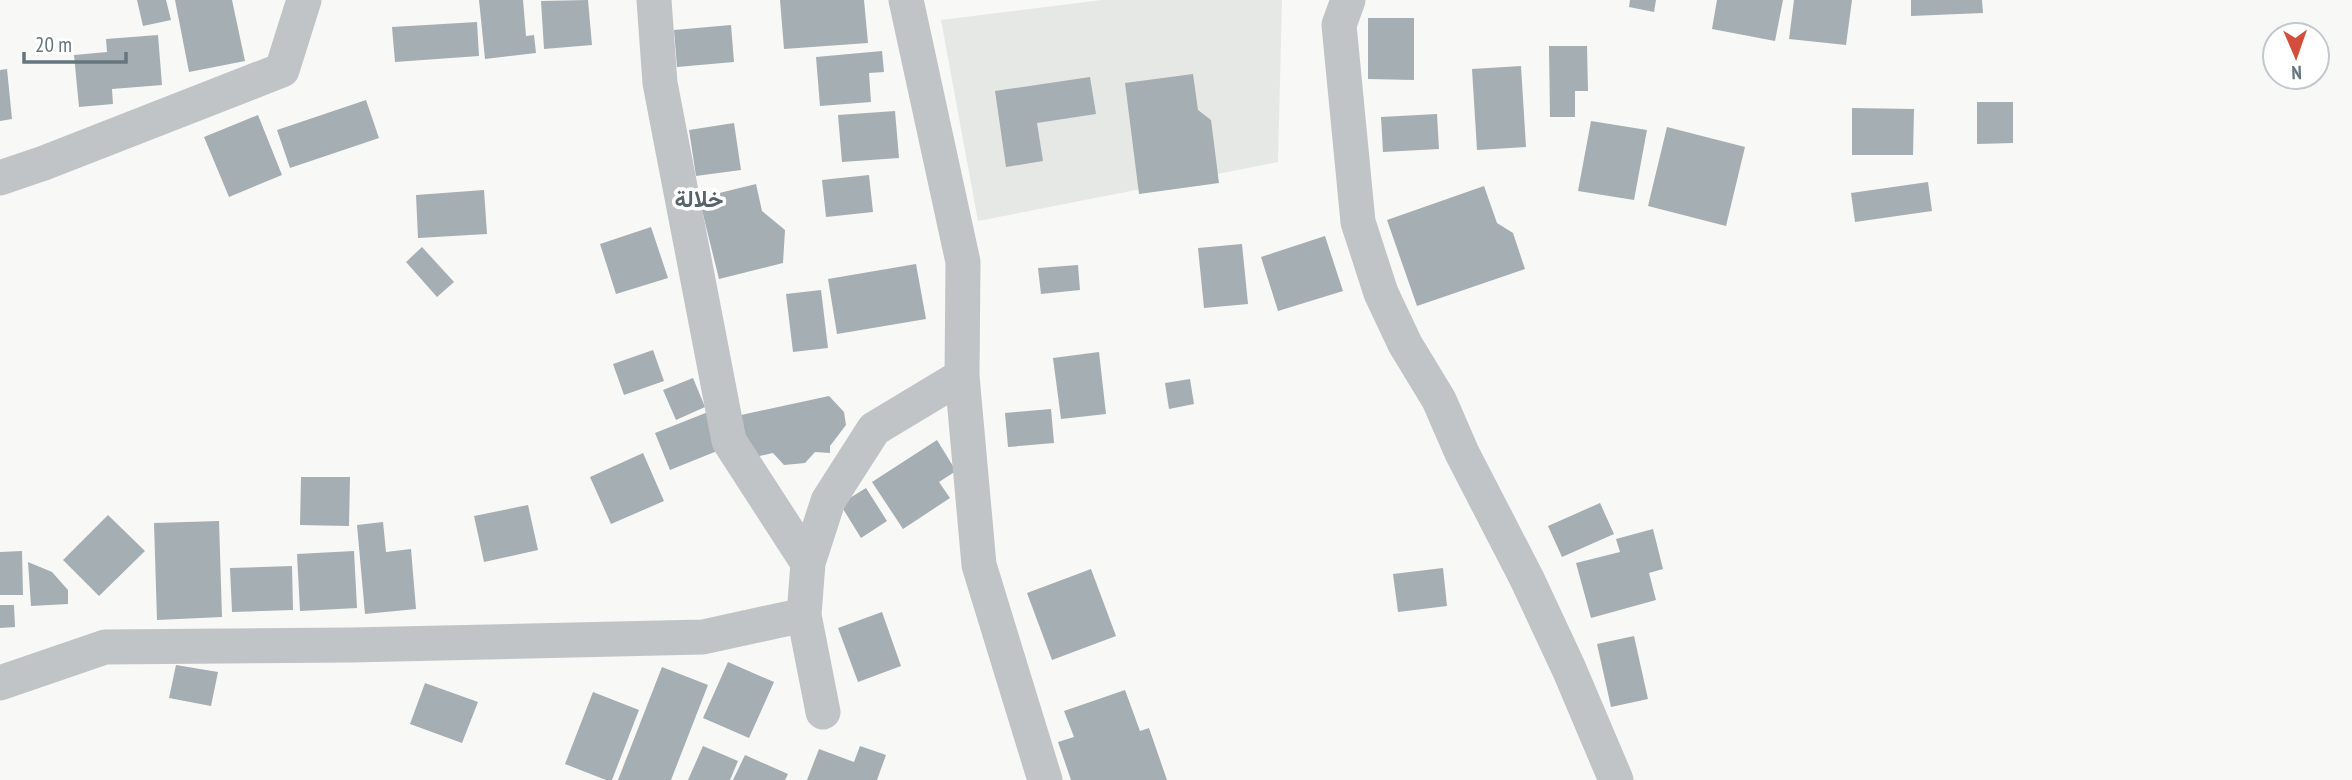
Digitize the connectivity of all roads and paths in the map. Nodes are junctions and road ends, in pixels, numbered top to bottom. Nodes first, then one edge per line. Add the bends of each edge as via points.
1 (304, 0) edge
2 (654, 0) edge
3 (906, 0) edge
4 (1348, 0) edge
5 (0, 178) edge
6 (962, 376) junction
7 (808, 563) junction
8 (804, 615) junction
9 (0, 683) edge
10 (823, 712) dead end
11 (1045, 780) edge
12 (1616, 780) edge

1 - 5 street via 282,70
2 - 7 street via 660,83 729,442
3 - 6 street via 963,262
4 - 12 street via 1339,25 1357,222 1381,293 1527,579
6 - 7 street via 874,429 828,501
6 - 11 street via 979,565
7 - 8 street
8 - 9 street via 703,637 105,647
8 - 10 street

